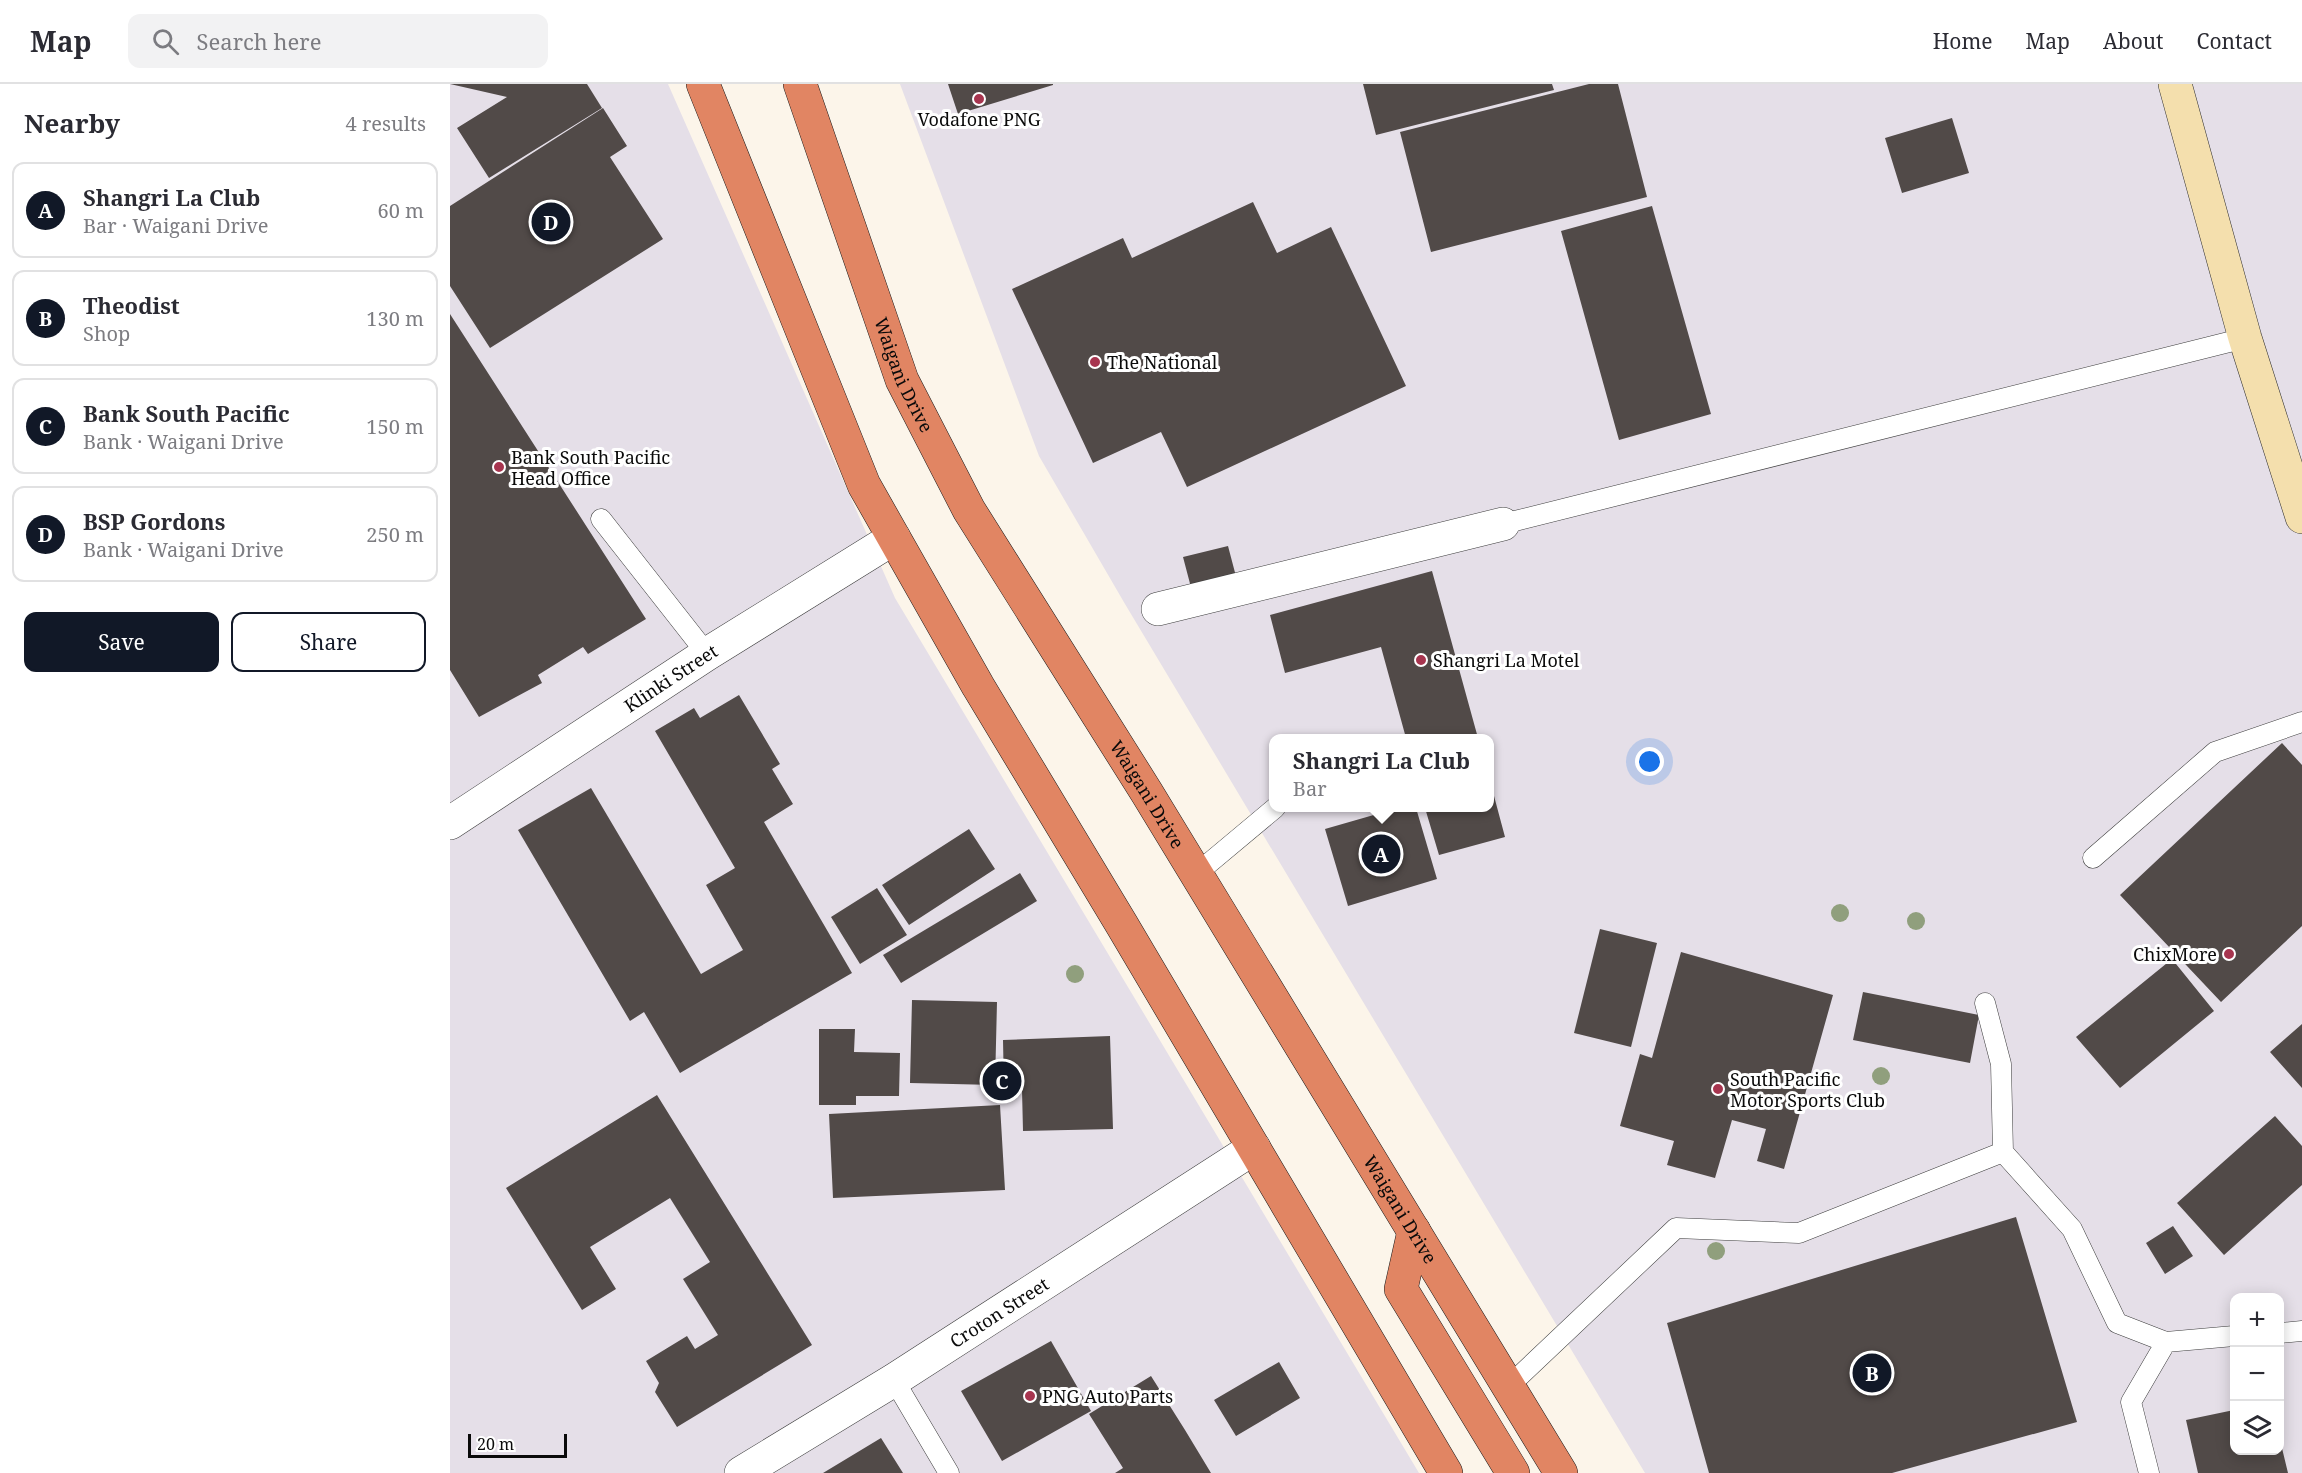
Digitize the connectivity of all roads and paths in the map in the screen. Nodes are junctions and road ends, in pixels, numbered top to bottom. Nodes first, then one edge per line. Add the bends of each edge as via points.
1 (703, 84) edge
2 (800, 84) edge
3 (2175, 84) edge
4 (2245, 338) junction
5 (2302, 517) edge
6 (601, 519) dead end
7 (1503, 524) joint
8 (894, 538) junction
9 (1158, 609) dead end
10 (707, 654) junction
11 (2302, 722) edge
12 (1269, 812) edge
13 (450, 823) edge
14 (2093, 858) dead end
15 (1196, 874) junction
16 (1985, 1003) dead end
17 (1254, 1148) junction
18 (2003, 1152) junction
19 (1414, 1231) junction
20 (2302, 1331) edge
21 (2284, 1333) edge
22 (2230, 1336) edge
23 (2166, 1342) junction
24 (894, 1380) junction
25 (1509, 1386) junction
26 (741, 1473) edge
27 (949, 1473) edge
28 (1446, 1473) edge
29 (1513, 1473) edge
30 (1561, 1473) edge
31 (2149, 1473) edge

1 - 8 highway via 864,485
2 - 15 highway, Waigani Drive via 902,380 969,510
3 - 4 street
4 - 5 street
4 - 7 lane
6 - 10 lane
7 - 9 street
8 - 10 street, Klinki Street
8 - 17 highway
10 - 13 street, Klinki Street
11 - 14 lane via 2215,752
12 - 15 lane
15 - 19 highway, Waigani Drive
16 - 18 lane via 2001,1064
17 - 24 street, Croton Street
17 - 28 highway
18 - 23 lane via 2072,1229 2117,1323
18 - 25 lane via 1799,1233 1676,1228
19 - 25 highway, Waigani Drive
19 - 29 highway via 1401,1289
20 - 21 lane
22 - 23 lane
23 - 31 lane via 2131,1402
24 - 26 street, Croton Street
24 - 27 lane
25 - 30 highway, Waigani Drive

